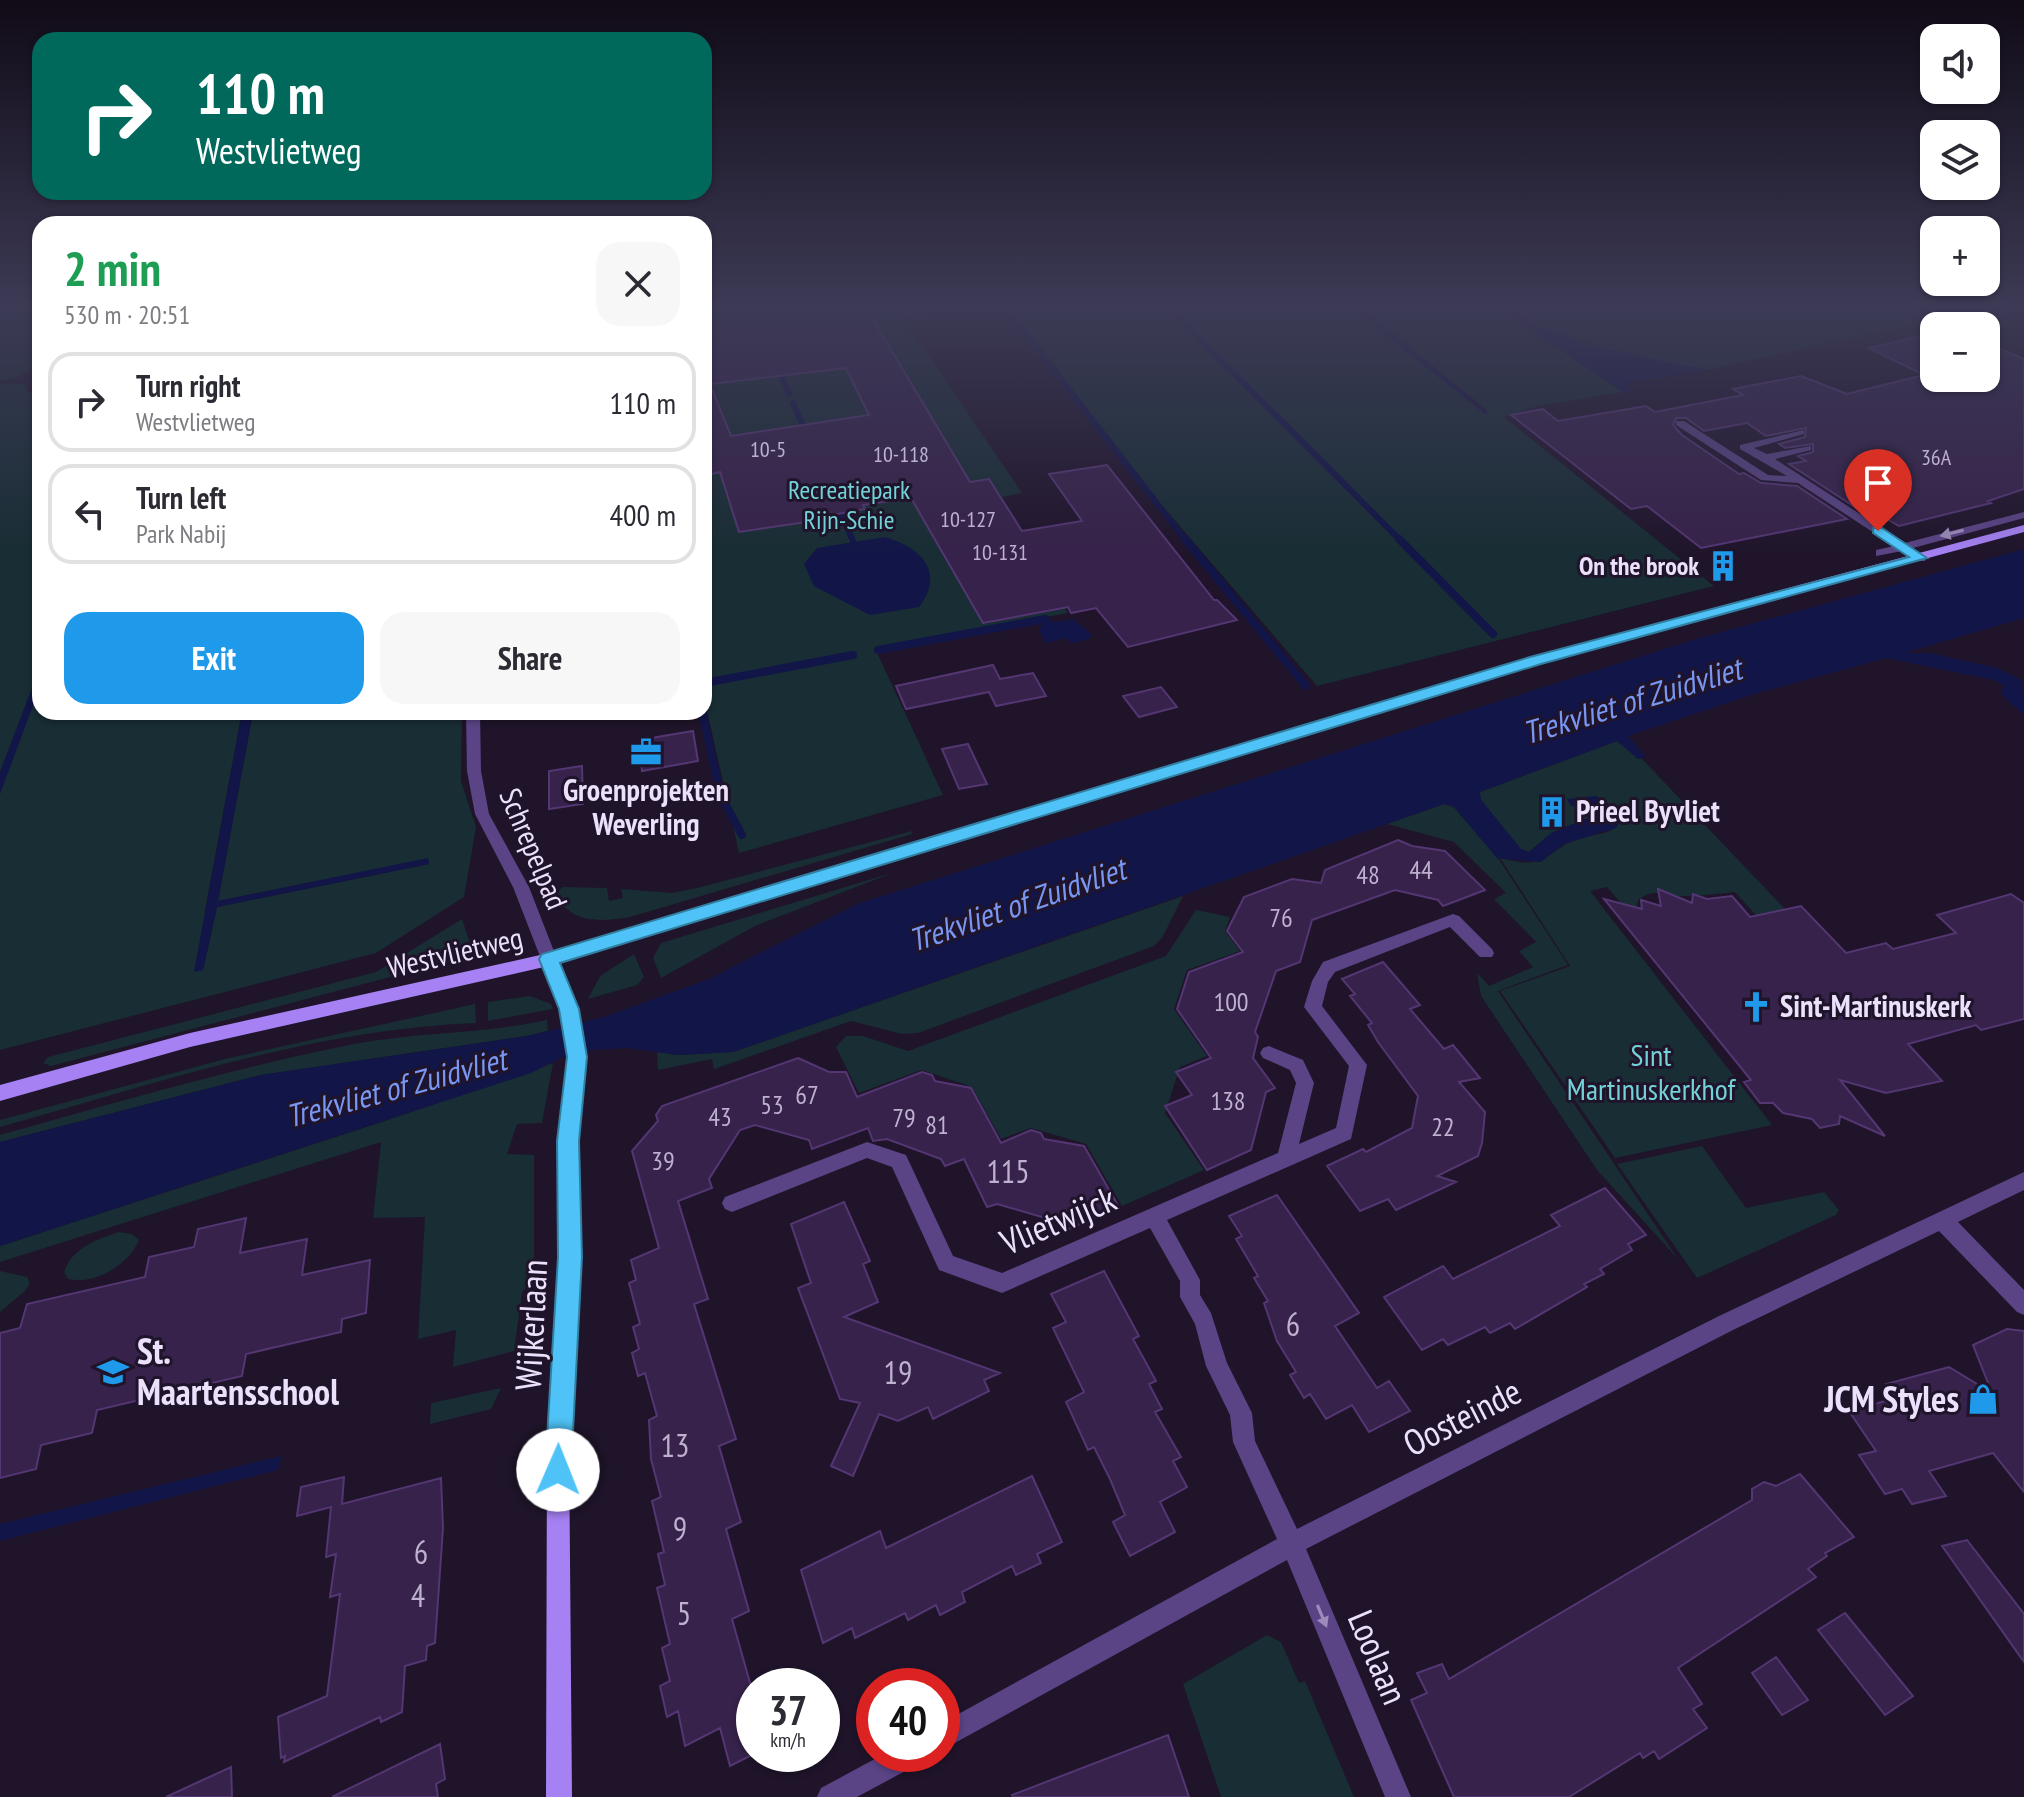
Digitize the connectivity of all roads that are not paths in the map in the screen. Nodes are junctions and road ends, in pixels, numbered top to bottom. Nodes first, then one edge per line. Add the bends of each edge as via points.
1 (1680, 423) dead end
2 (1800, 432) dead end
3 (1744, 447) junction
4 (1807, 448) dead end
5 (1724, 451) junction
6 (1766, 458) junction
7 (1799, 480) junction
8 (2024, 515) edge
9 (2024, 528) edge
10 (1902, 546) junction
11 (1880, 553) dead end
12 (1921, 558) junction
13 (473, 720) edge
14 (1486, 953) dead end
15 (549, 959) junction
16 (1269, 1053) dead end
17 (0, 1093) edge
18 (1286, 1158) junction
19 (2024, 1181) edge
20 (732, 1203) dead end
21 (1154, 1216) junction
22 (1942, 1220) junction
23 (2024, 1305) edge
24 (1292, 1544) junction
25 (960, 1727) edge
26 (877, 1772) edge
27 (559, 1797) edge
28 (830, 1797) edge
29 (1398, 1797) edge

1 - 5 street
2 - 3 street
3 - 5 street
3 - 6 street
4 - 6 street
5 - 7 street via 1765,478
6 - 7 street
7 - 10 street
8 -> 10 street
9 - 12 street, Westvlietweg
10 - 11 street
10 - 12 street
12 - 15 street, Westvlietweg via 1536,660
13 - 15 street, Schrepelpad via 482,814 521,887
14 - 18 street, Vlietwijck via 1453,920 1329,967 1313,1007 1358,1065 1344,1133
15 - 17 street, Westvlietweg via 190,1040
15 - 27 street, Wijkerlaan via 572,1024 577,1057 568,1141 570,1257 558,1440
16 - 18 street via 1297,1065 1305,1083
18 - 21 street, Vlietwijck
19 - 22 street, Oosteinde
20 - 21 street, Vlietwijck via 867,1150 899,1161 946,1263 1002,1283
21 - 24 street, Vlietwijck via 1190,1280 1190,1297 1241,1413 1244,1442
22 - 23 street
22 - 24 street, Oosteinde via 1726,1323
24 - 25 street, Oosteinde
24 -> 29 street, Loolaan
26 - 28 street

